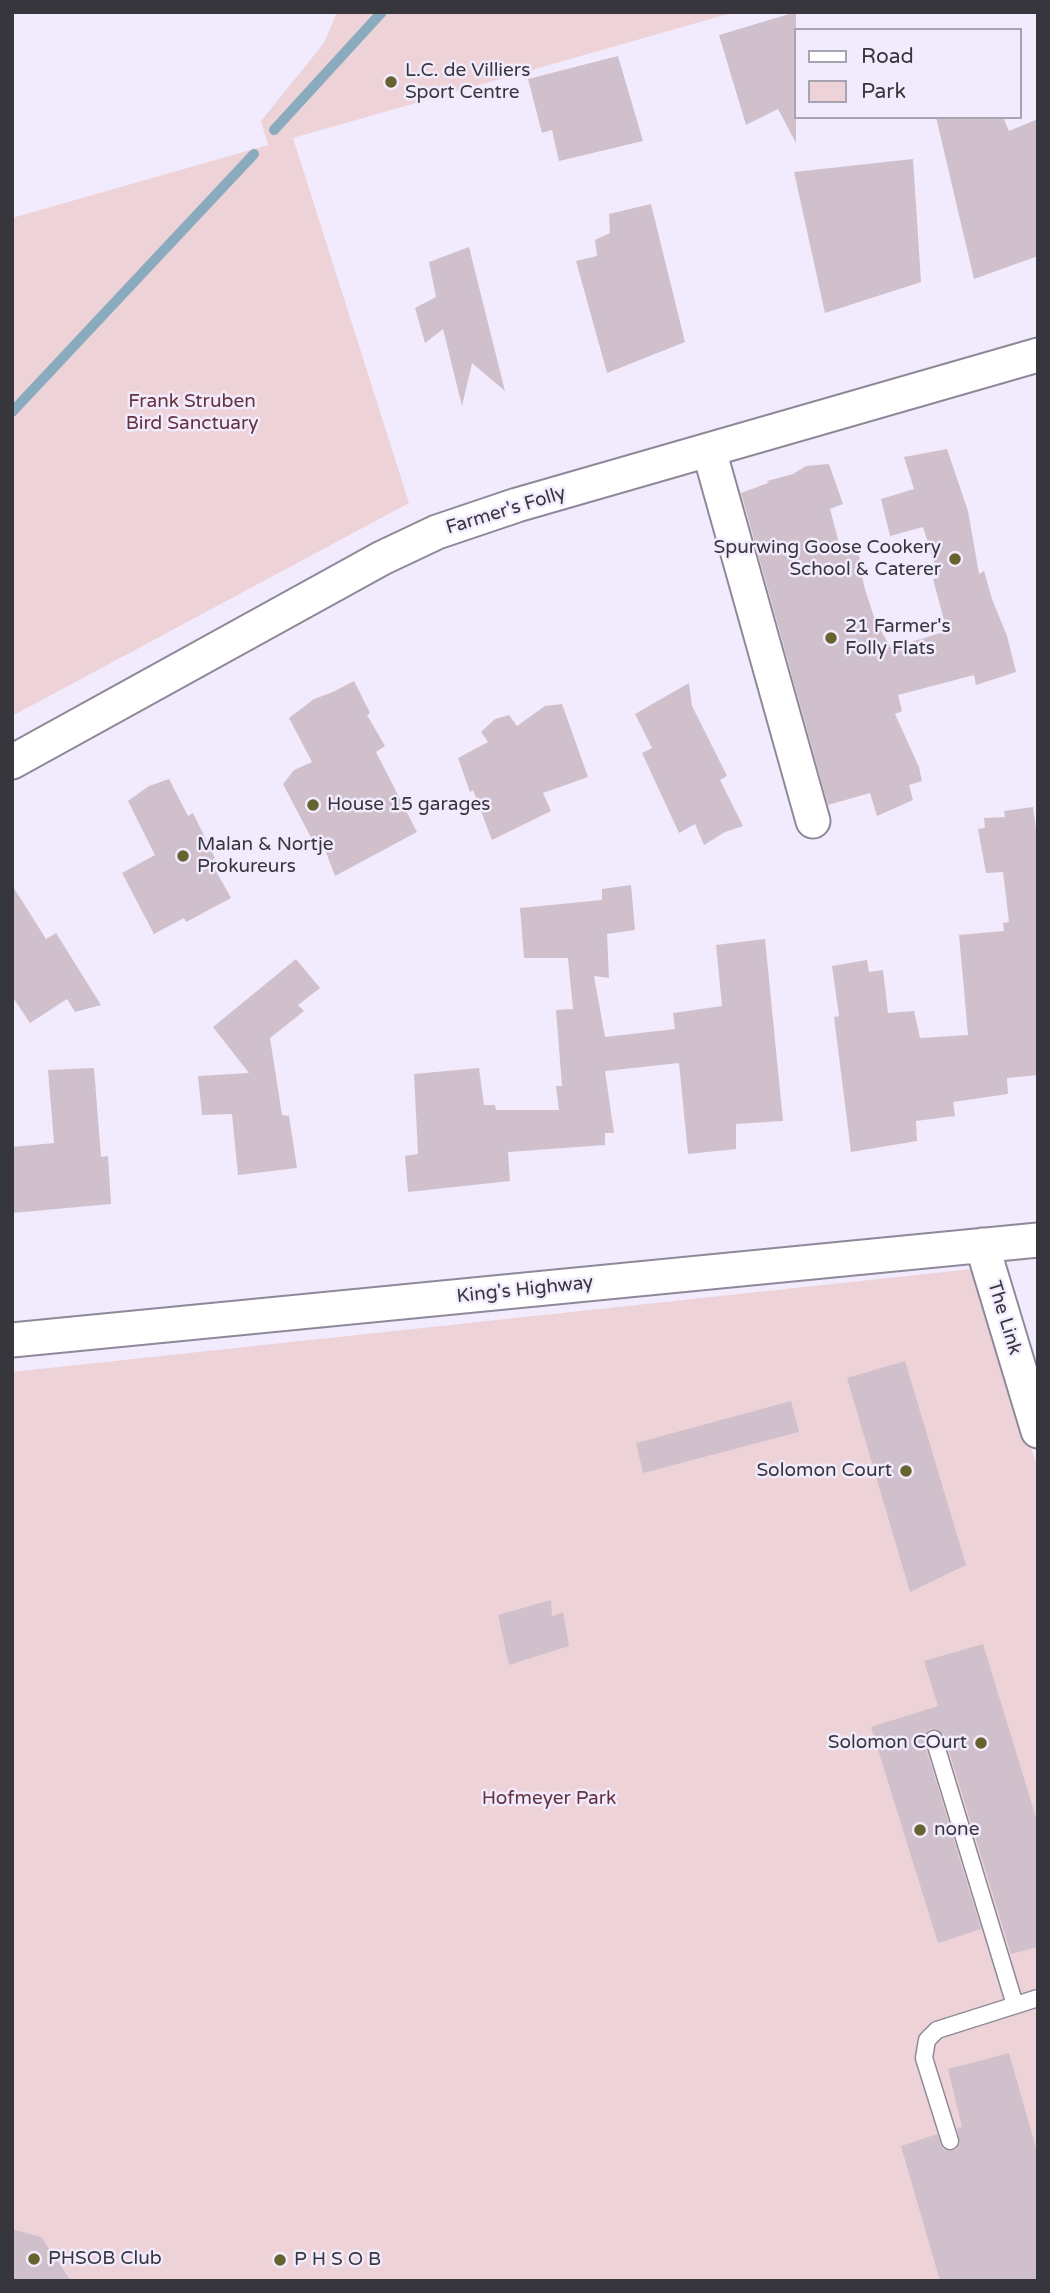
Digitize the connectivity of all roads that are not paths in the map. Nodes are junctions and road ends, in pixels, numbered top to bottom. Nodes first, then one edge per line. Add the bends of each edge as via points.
1 (1038, 355) edge
2 (709, 450) junction
3 (12, 762) edge
4 (813, 821) dead end
5 (1038, 1240) edge
6 (982, 1245) junction
7 (12, 1340) edge
8 (1038, 1431) edge
9 (934, 1739) dead end
10 (1038, 1998) edge
11 (1015, 2006) junction
12 (950, 2141) dead end

1 - 2 street, Farmer's Folly
2 - 3 street, Farmer's Folly via 517,505 413,542
2 - 4 street
5 - 6 street, King's Highway
6 - 7 street, King's Highway
6 - 8 street, The Link
9 - 11 lane
10 - 11 lane
11 - 12 lane via 937,2029 926,2040 924,2058

